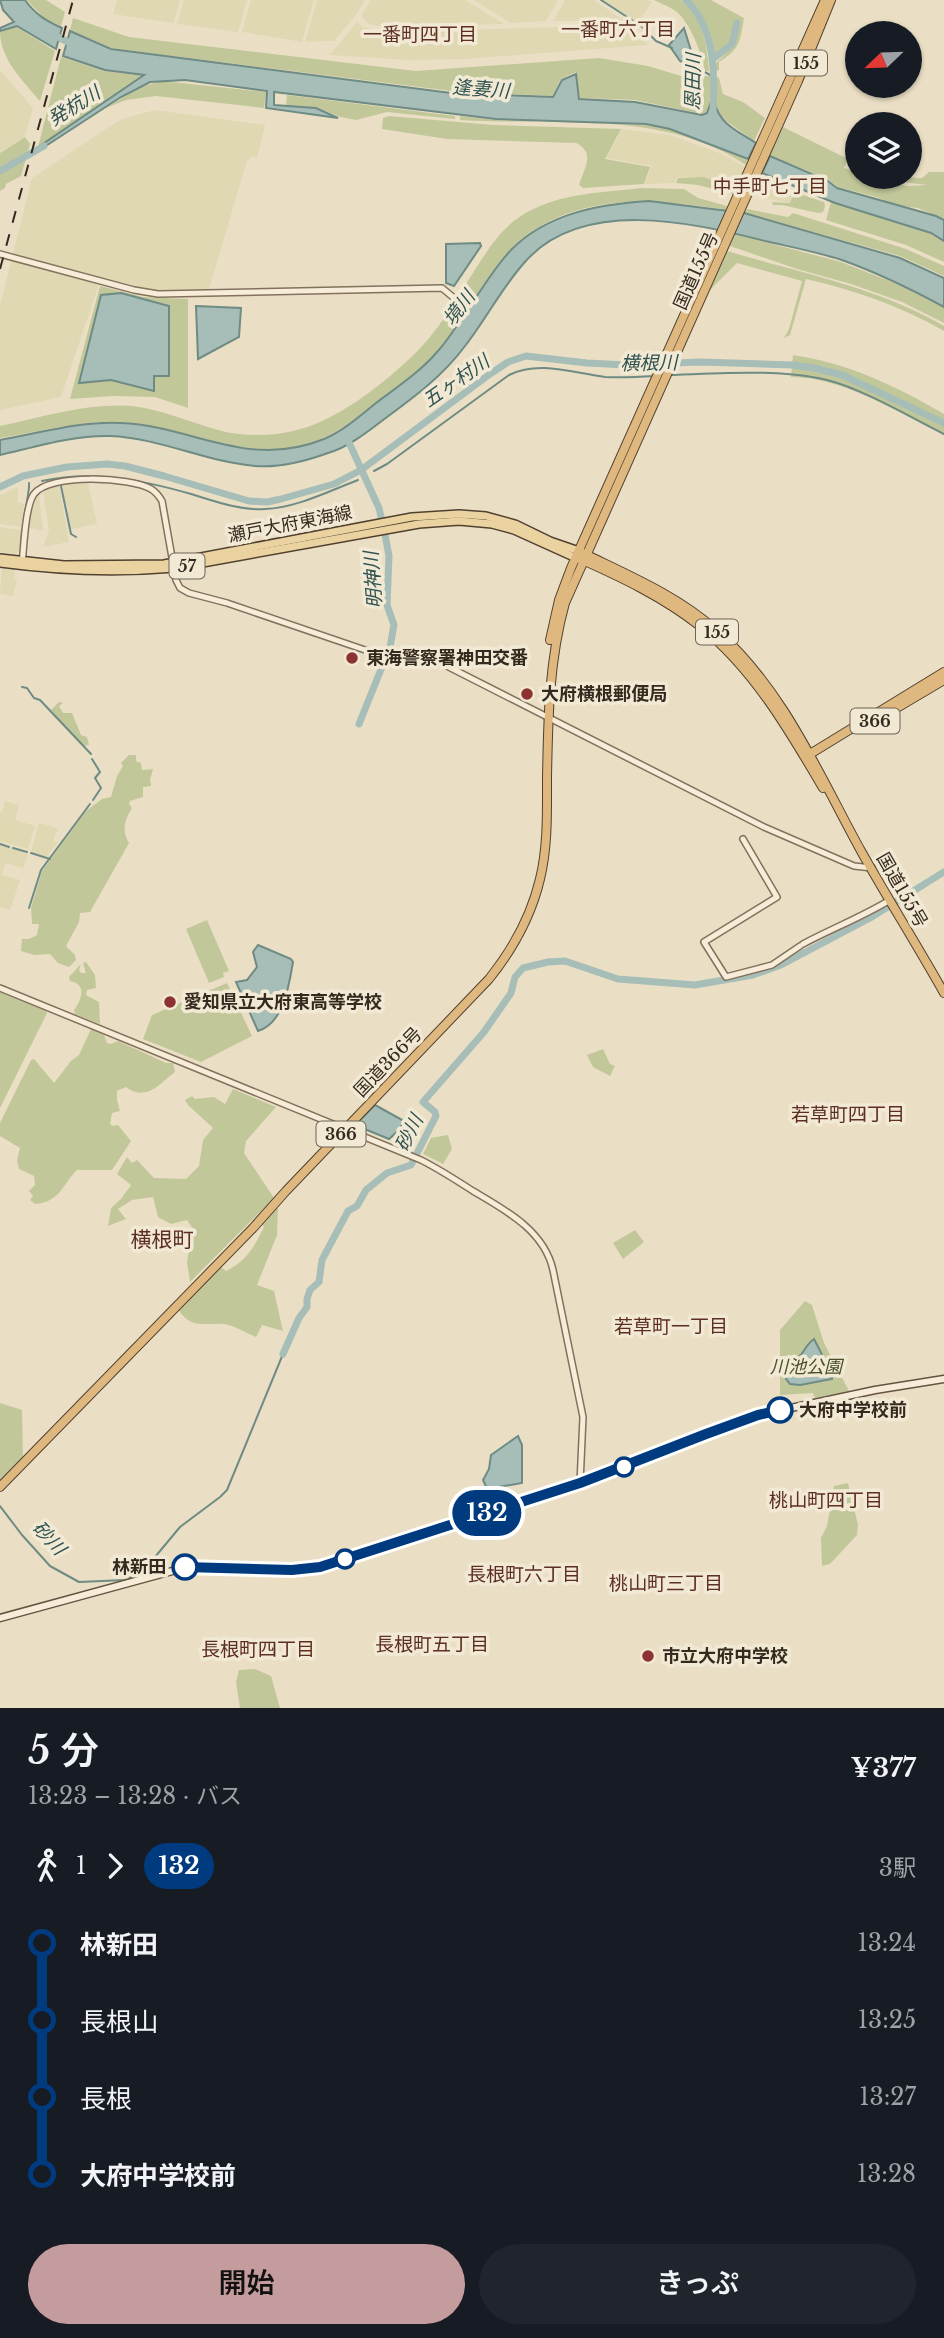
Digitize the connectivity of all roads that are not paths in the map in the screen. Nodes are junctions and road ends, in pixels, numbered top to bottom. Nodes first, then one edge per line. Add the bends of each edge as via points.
1 (825, 0) edge
2 (831, 0) edge
3 (776, 122) junction
4 (742, 198) junction
5 (0, 254) edge
6 (454, 298) dead end
7 (670, 358) junction
8 (581, 556) junction
9 (0, 560) edge
10 (22, 563) junction
11 (174, 565) junction
12 (944, 672) edge
13 (944, 680) edge
14 (549, 716) junction
15 (809, 758) junction
16 (743, 839) dead end
17 (872, 868) junction
18 (892, 903) junction
19 (939, 976) edge
20 (0, 988) edge
21 (944, 993) edge
22 (345, 1129) junction
23 (944, 1379) edge
24 (580, 1483) junction
25 (0, 1487) edge
26 (0, 1618) edge

1 - 3 highway, 国道155号 / 155
2 - 3 highway, 国道155号 / 155
3 - 4 highway, 国道155号 / 155
4 - 7 highway, 国道155号 / 155 via 726,243
4 - 7 highway, 国道155号 / 155 via 715,247
5 - 6 street via 144,292 442,288
7 - 8 highway, 国道155号 / 155
8 - 11 main road, 瀬戸大府東海線 / 57 via 515,524 486,516 437,514
8 - 14 highway, 国道366号 / 366 via 556,637
8 - 15 highway, 国道155号 / 155 via 671,596 715,629 767,686
9 - 10 main road, 瀬戸大府東海線 / 57
10 - 11 main road, 瀬戸大府東海線 / 57 via 57,570 116,572
10 - 11 street via 36,492 56,482 91,480 148,487 159,496
11 - 14 street via 177,583 188,593 371,652 433,659
12 - 15 highway, 366
13 - 15 highway, 366
14 - 17 street via 764,827 854,866
14 - 22 highway, 国道366号 / 366 via 547,829 541,878 522,929 489,979
15 - 17 highway, 国道155号 / 155
16 - 18 street via 777,897 704,942 726,977 772,965 828,930
17 - 18 highway, 国道155号 / 155
18 - 19 highway, 国道155号 / 155
19 - 21 highway, 国道155号 / 155
20 - 22 street
22 - 24 street via 447,1174 522,1223 538,1240 551,1260 583,1417
22 - 25 highway, 国道366号 / 366
23 - 24 main road via 758,1415
24 - 26 main road via 320,1567 187,1567

